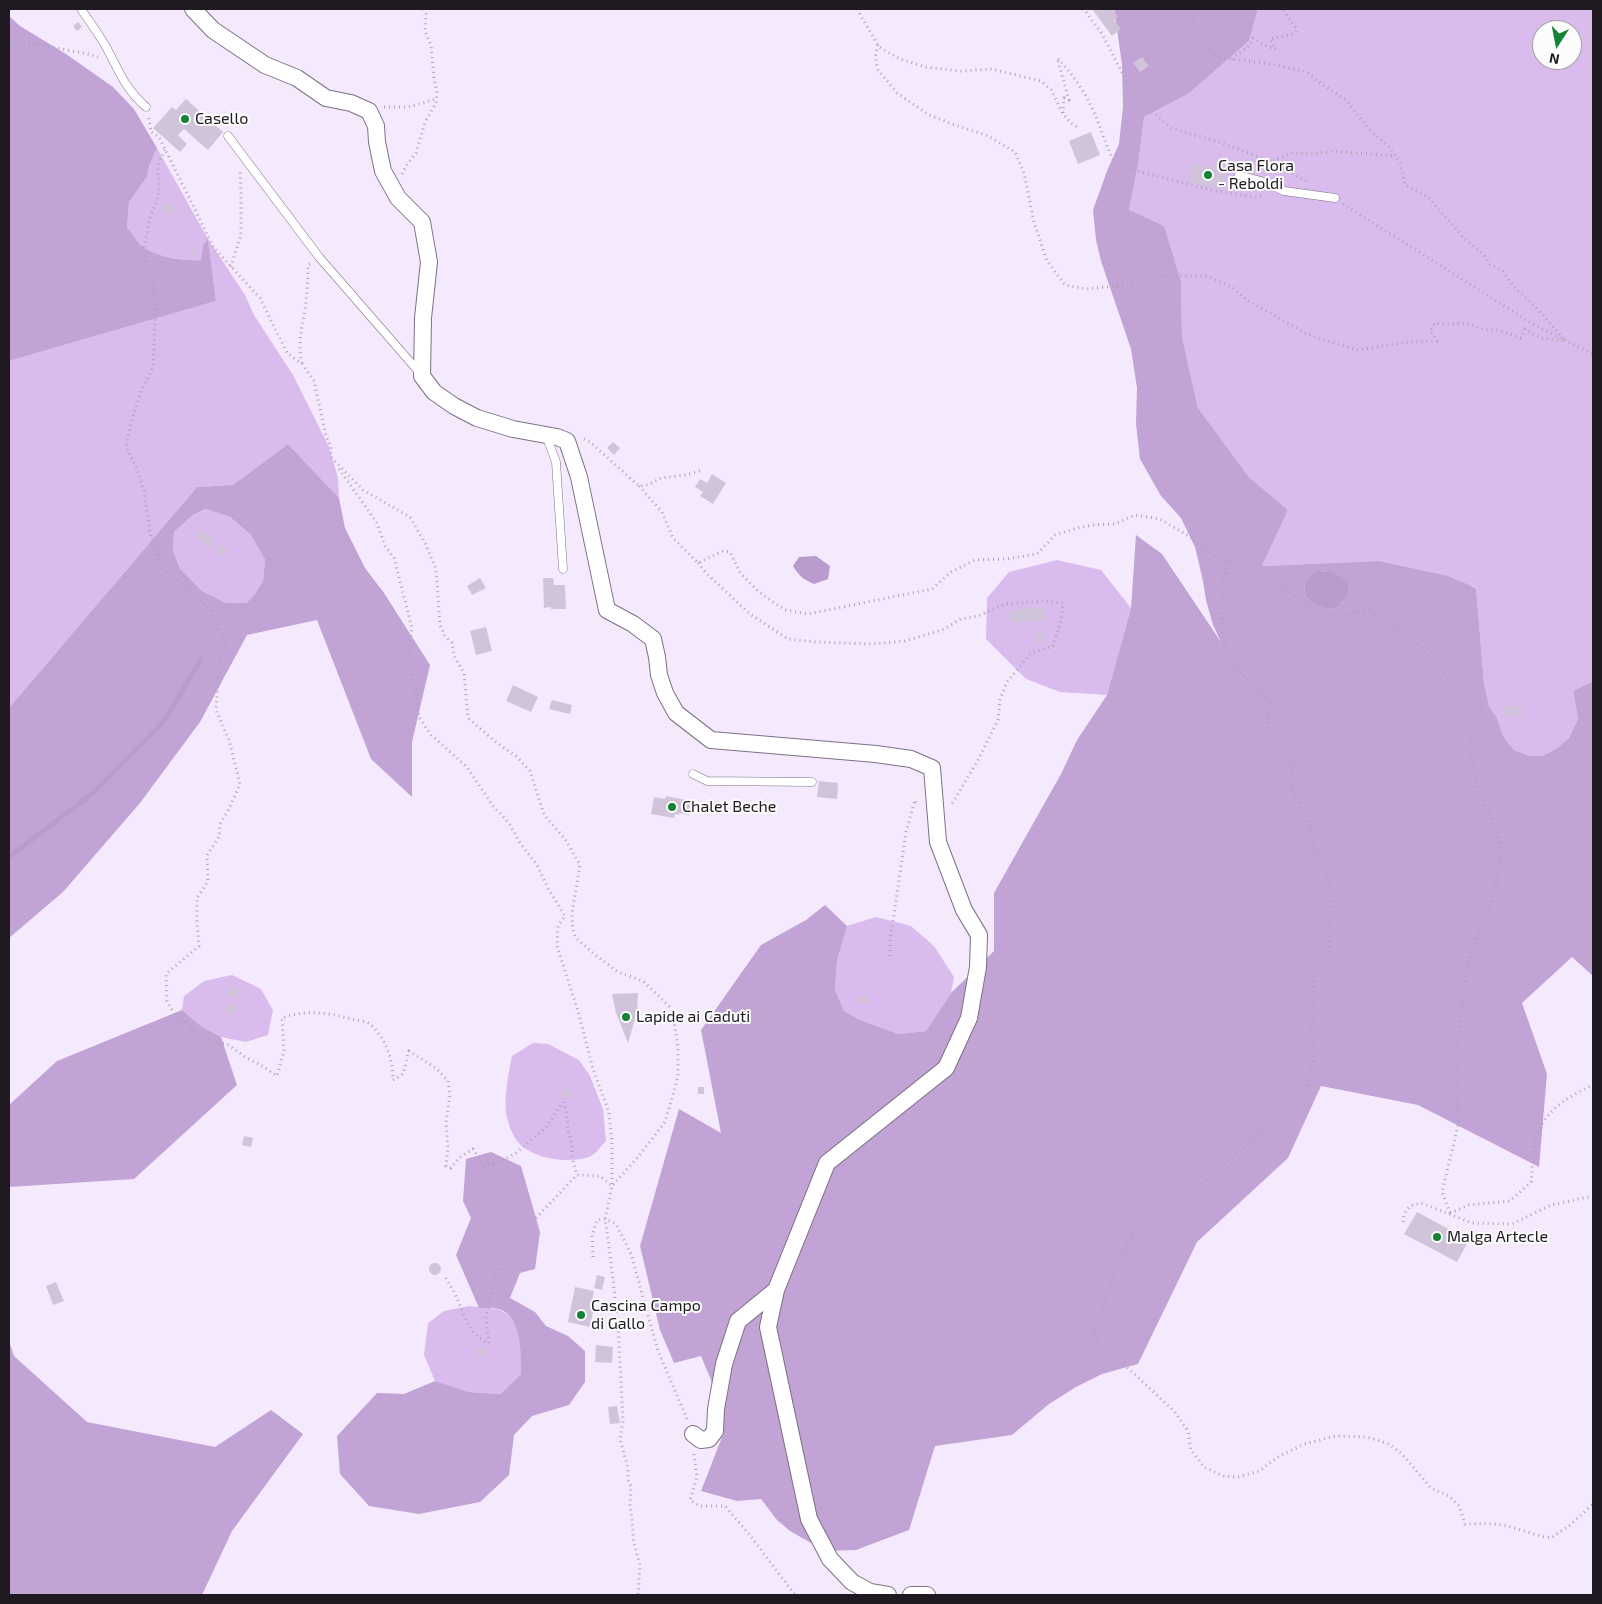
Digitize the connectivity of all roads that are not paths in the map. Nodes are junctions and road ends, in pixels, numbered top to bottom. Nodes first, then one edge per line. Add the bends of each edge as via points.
1 (81, 9) edge
2 (193, 9) edge
3 (146, 107) road end
4 (228, 136) dead end
5 (1239, 174) dead end
6 (1335, 198) road end
7 (422, 376) junction
8 (554, 437) junction
9 (563, 569) dead end
10 (693, 774) dead end
11 (812, 782) dead end
12 (776, 1290) junction
13 (693, 1434) road end
14 (888, 1595) edge
15 (911, 1595) edge
16 (928, 1595) edge

1 - 3 lane via 105,45 122,79
2 - 7 street via 213,30 265,65 297,78 326,98 351,102 369,111 376,126 383,171 398,198 422,222 429,262 423,318
4 - 7 lane via 319,257
5 - 6 lane via 1284,192
7 - 8 street via 434,392 477,418
8 - 9 lane
8 - 12 street via 567,441 579,477 607,610 653,639 659,675 676,713 711,740 876,754 911,759 932,768 938,842 964,910 979,935 978,968 969,1018 946,1068 827,1164
10 - 11 lane via 707,781
12 - 13 street via 738,1321 724,1364 715,1431 709,1439 700,1440
12 - 14 street via 768,1327 809,1519 830,1559 852,1582 870,1592
15 - 16 street

